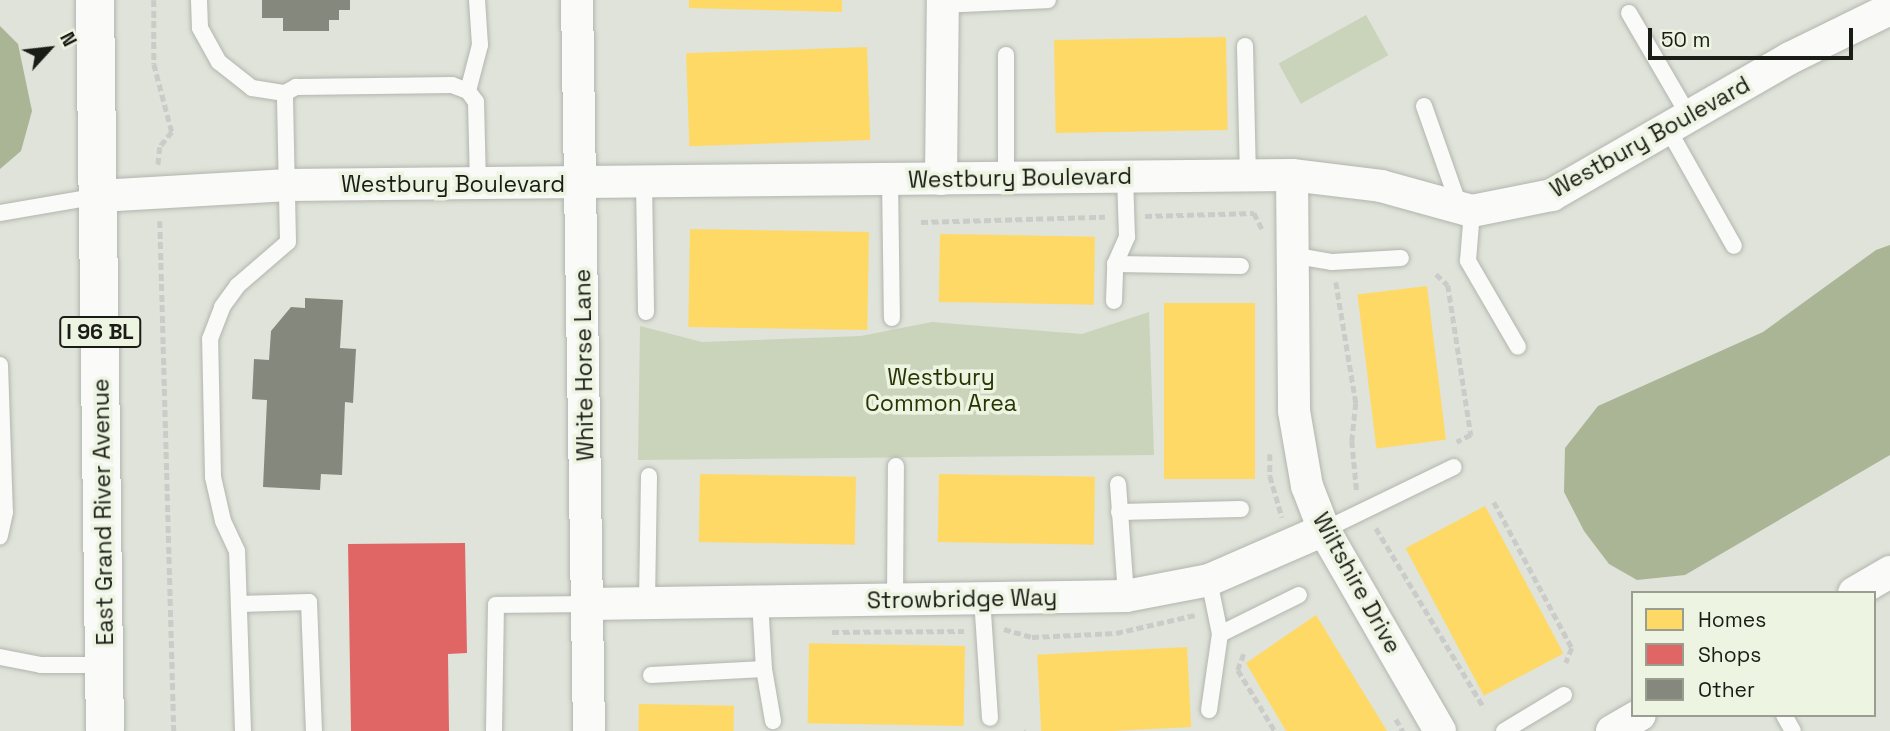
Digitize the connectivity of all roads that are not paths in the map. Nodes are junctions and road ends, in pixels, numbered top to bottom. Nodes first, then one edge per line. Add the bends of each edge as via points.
1 (95, 0) edge
2 (199, 0) edge
3 (477, 0) edge
4 (577, 0) edge
5 (1048, 0) edge
6 (943, 2) edge
7 (1885, 7) edge
8 (1629, 13) dead end
9 (1245, 46) dead end
10 (1006, 55) dead end
11 (468, 90) junction
12 (284, 99) junction
13 (1424, 106) dead end
14 (1679, 123) junction
15 (1292, 175) junction
16 (1248, 176) junction
17 (1125, 177) junction
18 (1006, 178) junction
19 (941, 179) junction
20 (890, 180) junction
21 (644, 182) junction
22 (478, 183) junction
23 (581, 183) junction
24 (286, 186) junction
25 (98, 196) junction
26 (1466, 209) junction
27 (0, 213) edge
28 (1734, 246) dead end
29 (1291, 255) junction
30 (1401, 258) dead end
31 (1115, 264) junction
32 (1241, 266) dead end
33 (1114, 301) dead end
34 (646, 312) dead end
35 (892, 318) dead end
36 (1518, 347) dead end
37 (0, 365) edge
38 (1, 421) edge
39 (896, 466) dead end
40 (1454, 467) dead end
41 (649, 476) dead end
42 (1118, 484) dead end
43 (1241, 509) dead end
44 (1119, 512) junction
45 (1324, 530) junction
46 (0, 536) edge
47 (1890, 572) edge
48 (1209, 580) junction
49 (1857, 591) edge
50 (1299, 595) dead end
51 (1126, 596) junction
52 (982, 598) junction
53 (895, 600) junction
54 (760, 601) junction
55 (647, 603) junction
56 (239, 604) junction
57 (587, 604) junction
58 (1220, 634) junction
59 (0, 657) edge
60 (105, 665) junction
61 (764, 669) junction
62 (651, 675) dead end
63 (1564, 695) dead end
64 (1209, 710) dead end
65 (1636, 717) edge
66 (990, 718) dead end
67 (773, 721) dead end
68 (105, 731) edge
69 (243, 731) edge
70 (314, 731) edge
71 (494, 731) edge
72 (589, 731) edge
73 (1440, 731) edge
74 (1504, 731) edge
75 (1612, 731) edge

1 - 25 main road, East Grand River Avenue / I 96 BL
2 - 12 lane via 200,28 219,62 251,88
3 - 11 lane via 480,45
4 - 23 street, White Horse Lane
5 - 6 lane
6 - 19 street
7 - 14 street, Westbury Boulevard
8 - 14 lane
9 - 16 lane
10 - 18 lane
11 - 12 lane via 452,85 296,87
11 - 22 lane via 476,102
12 - 24 lane
13 - 26 lane
14 - 26 street, Westbury Boulevard via 1552,195
14 - 28 lane
15 - 16 street, Westbury Boulevard
15 - 26 street, Westbury Boulevard via 1381,186
15 - 29 street, Wiltshire Drive
16 - 17 street, Westbury Boulevard
17 - 18 street, Westbury Boulevard
17 - 31 lane via 1127,237
18 - 19 street, Westbury Boulevard
19 - 20 street, Westbury Boulevard
20 - 21 street, Westbury Boulevard
20 - 35 lane
21 - 23 street, Westbury Boulevard
21 - 34 lane
22 - 23 street, Westbury Boulevard
22 - 24 street, Westbury Boulevard
23 - 57 street, White Horse Lane
24 - 25 street, Westbury Boulevard
24 - 56 lane via 292,228 288,242 237,286 222,307 210,339 213,477 223,521 237,551
25 - 27 lane
25 - 60 main road, East Grand River Avenue / I 96 BL
26 - 36 lane via 1468,261
29 - 30 lane via 1332,262
29 - 45 street, Wiltshire Drive via 1294,411 1307,486
31 - 32 lane
31 - 33 lane
37 - 38 lane
38 - 46 lane via 5,512
39 - 53 lane
40 - 45 lane
41 - 55 lane
42 - 44 lane
43 - 44 lane
44 - 51 lane
45 - 48 street, Strowbridge Way
45 - 73 street, Wiltshire Drive
47 - 49 street
48 - 51 street, Strowbridge Way
48 - 58 lane
50 - 58 lane
51 - 52 street, Strowbridge Way
52 - 53 street, Strowbridge Way
52 - 66 lane
53 - 54 street, Strowbridge Way
54 - 55 street, Strowbridge Way
54 - 61 lane
55 - 57 street, Strowbridge Way
56 - 69 lane
56 - 70 lane via 309,602
57 - 71 lane via 496,605
57 - 72 street, White Horse Lane
58 - 64 lane
59 - 60 lane via 41,666
60 - 68 main road, East Grand River Avenue / I 96 BL
61 - 62 lane
61 - 67 lane
63 - 74 lane
65 - 75 street

